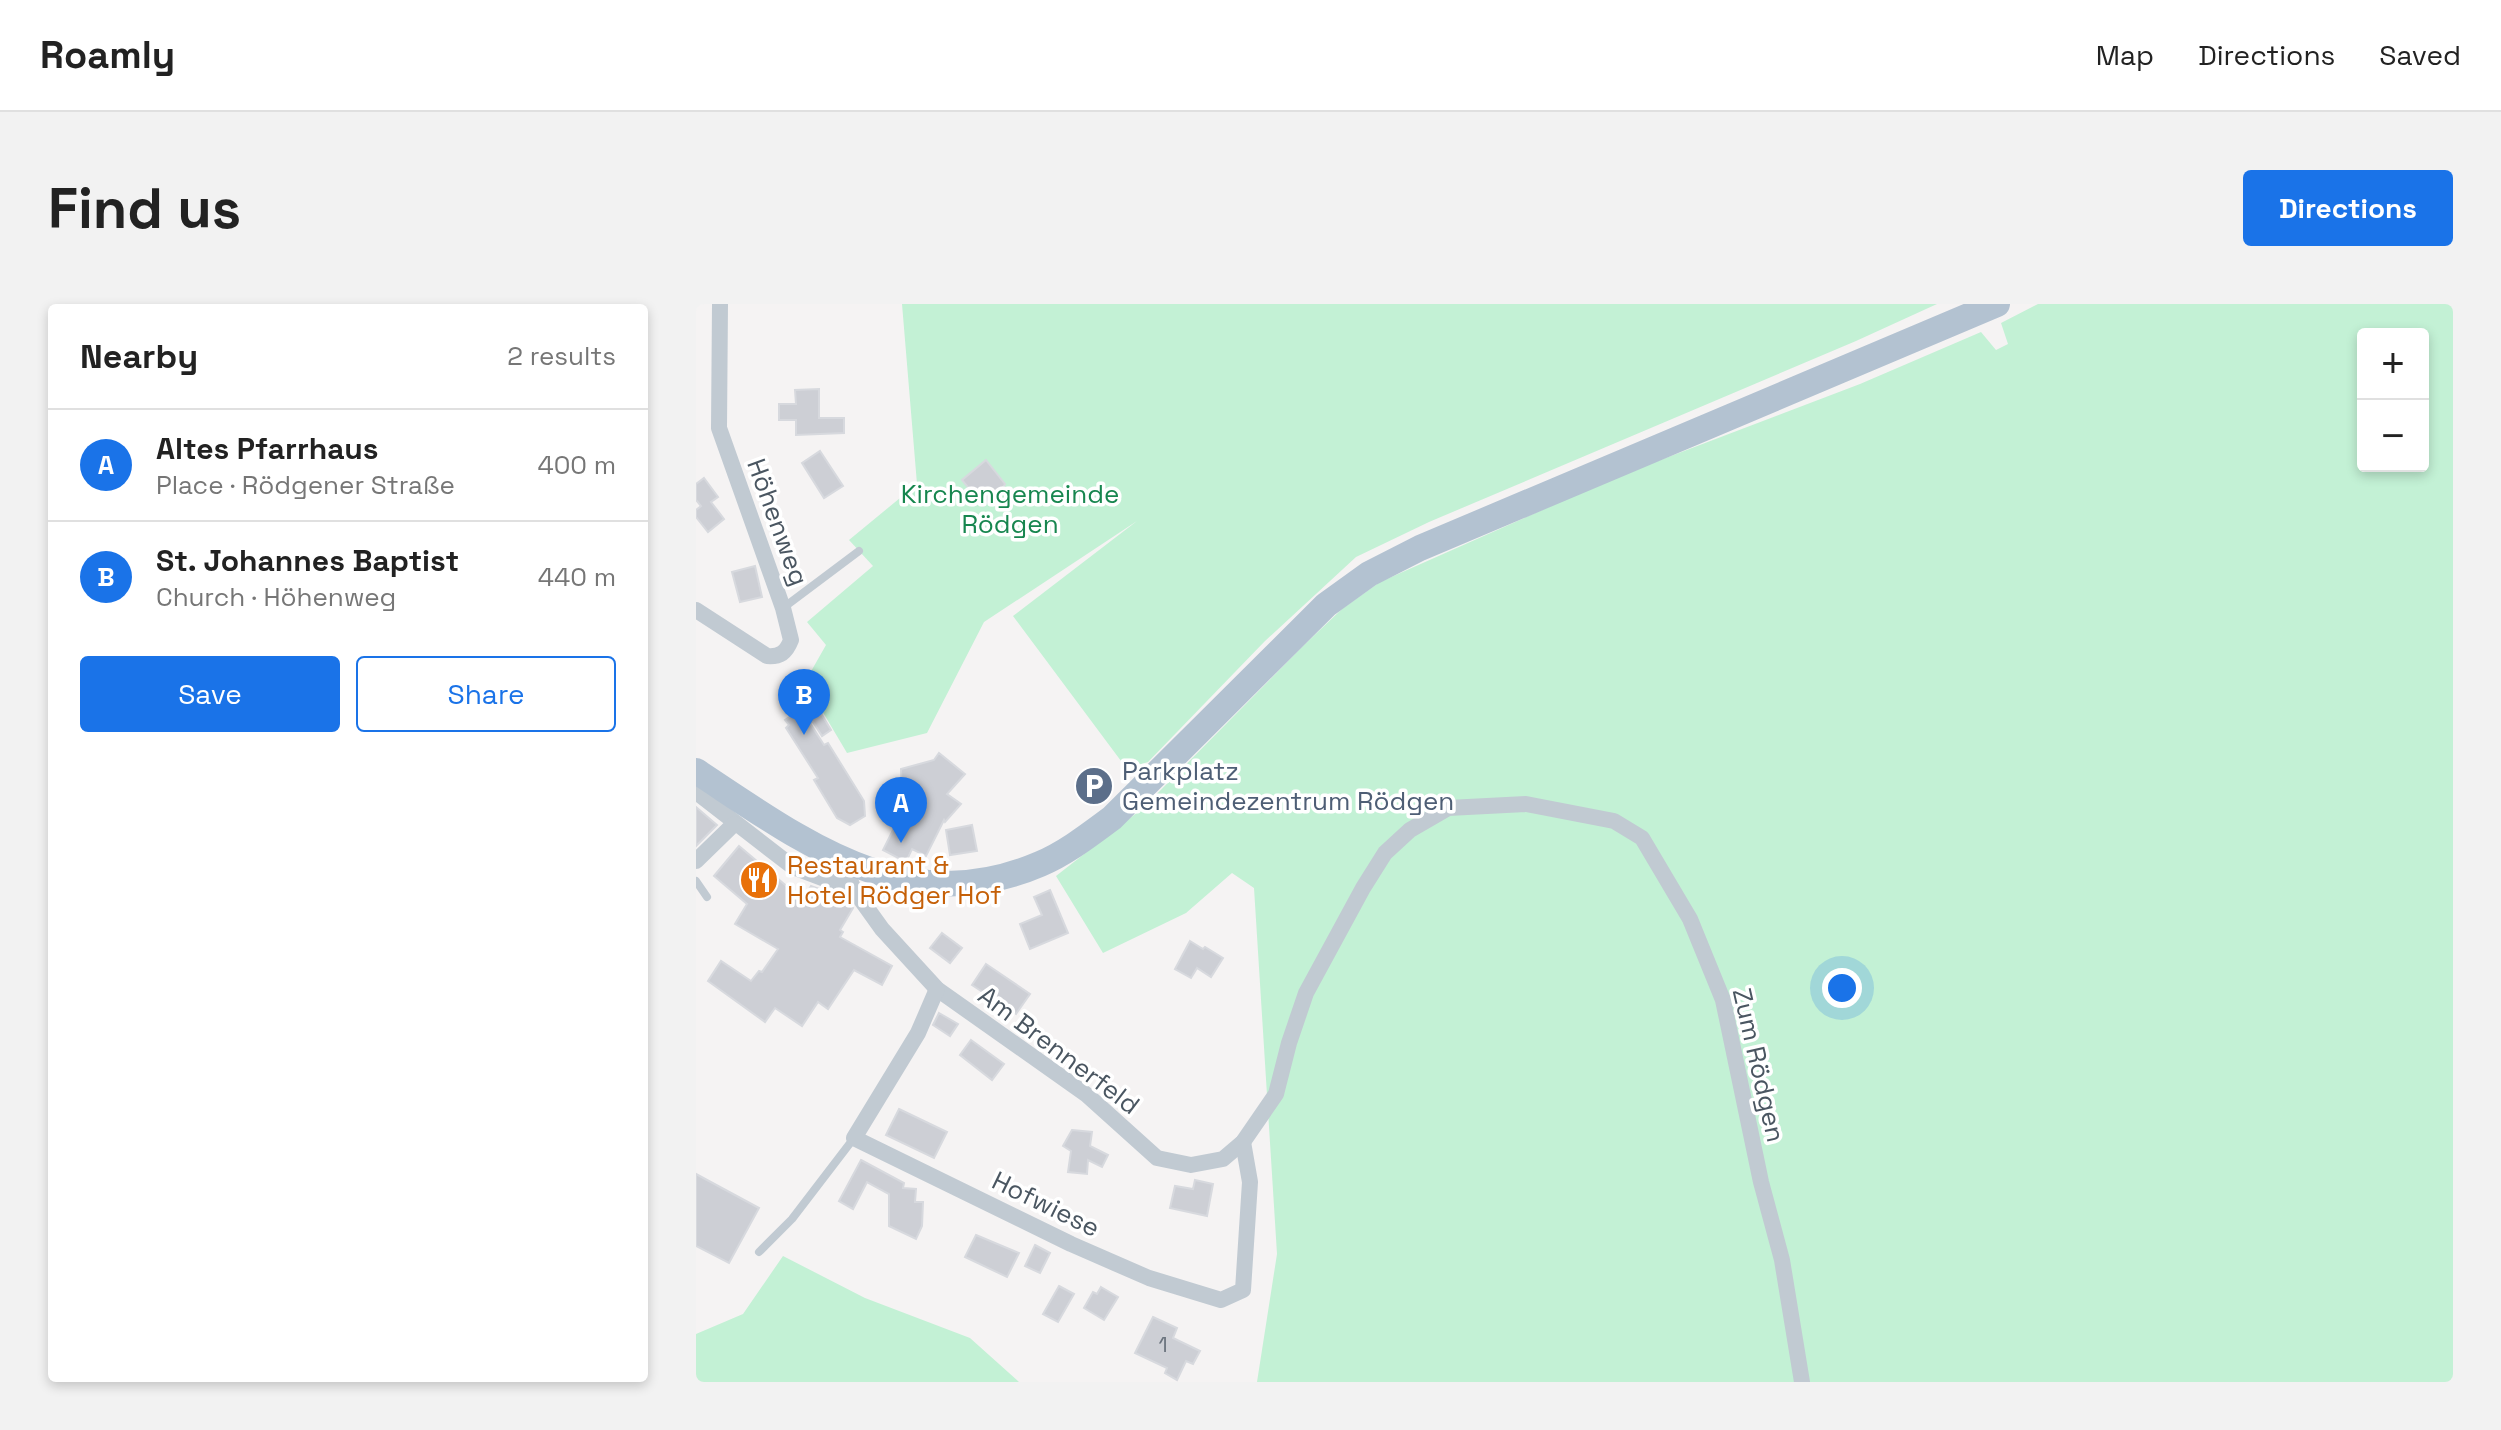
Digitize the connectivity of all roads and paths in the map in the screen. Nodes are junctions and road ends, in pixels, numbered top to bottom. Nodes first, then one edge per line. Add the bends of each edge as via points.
1 (720, 304) edge
2 (1997, 304) edge
3 (859, 551) dead end
4 (783, 608) junction
5 (696, 610) edge
6 (696, 771) edge
7 (696, 792) edge
8 (734, 824) junction
9 (696, 861) edge
10 (843, 861) junction
11 (696, 881) edge
12 (854, 890) junction
13 (707, 897) dead end
14 (937, 989) junction
15 (1276, 1094) joint
16 (854, 1138) junction
17 (1243, 1142) junction
18 (759, 1252) dead end
19 (1802, 1382) edge

1 - 4 street, Höhenweg via 719,428
2 - 10 main road via 1369,574 1326,605 1112,818 1051,858 1014,873 957,883 893,878
3 - 4 lane
4 - 5 street, Höhenweg via 791,640 785,652 774,657 757,652
6 - 10 main road via 797,838
7 - 8 street
8 - 9 street
8 - 12 street via 793,867
10 - 12 street, Am Brennerfeld
11 - 13 lane
12 - 14 street, Am Brennerfeld
14 - 16 street via 918,1033
14 - 17 street, Am Brennerfeld via 1087,1095 1157,1158 1191,1165 1223,1159
15 - 17 street, Am Brennerfeld
15 - 19 street, Zum Rödgen via 1306,993 1370,876 1410,830 1448,808 1526,804 1614,821 1642,838 1690,919 1723,1000 1782,1260
16 - 17 street, Hofwiese via 1084,1250 1149,1278 1221,1300 1243,1290 1250,1182
16 - 18 lane via 792,1219

